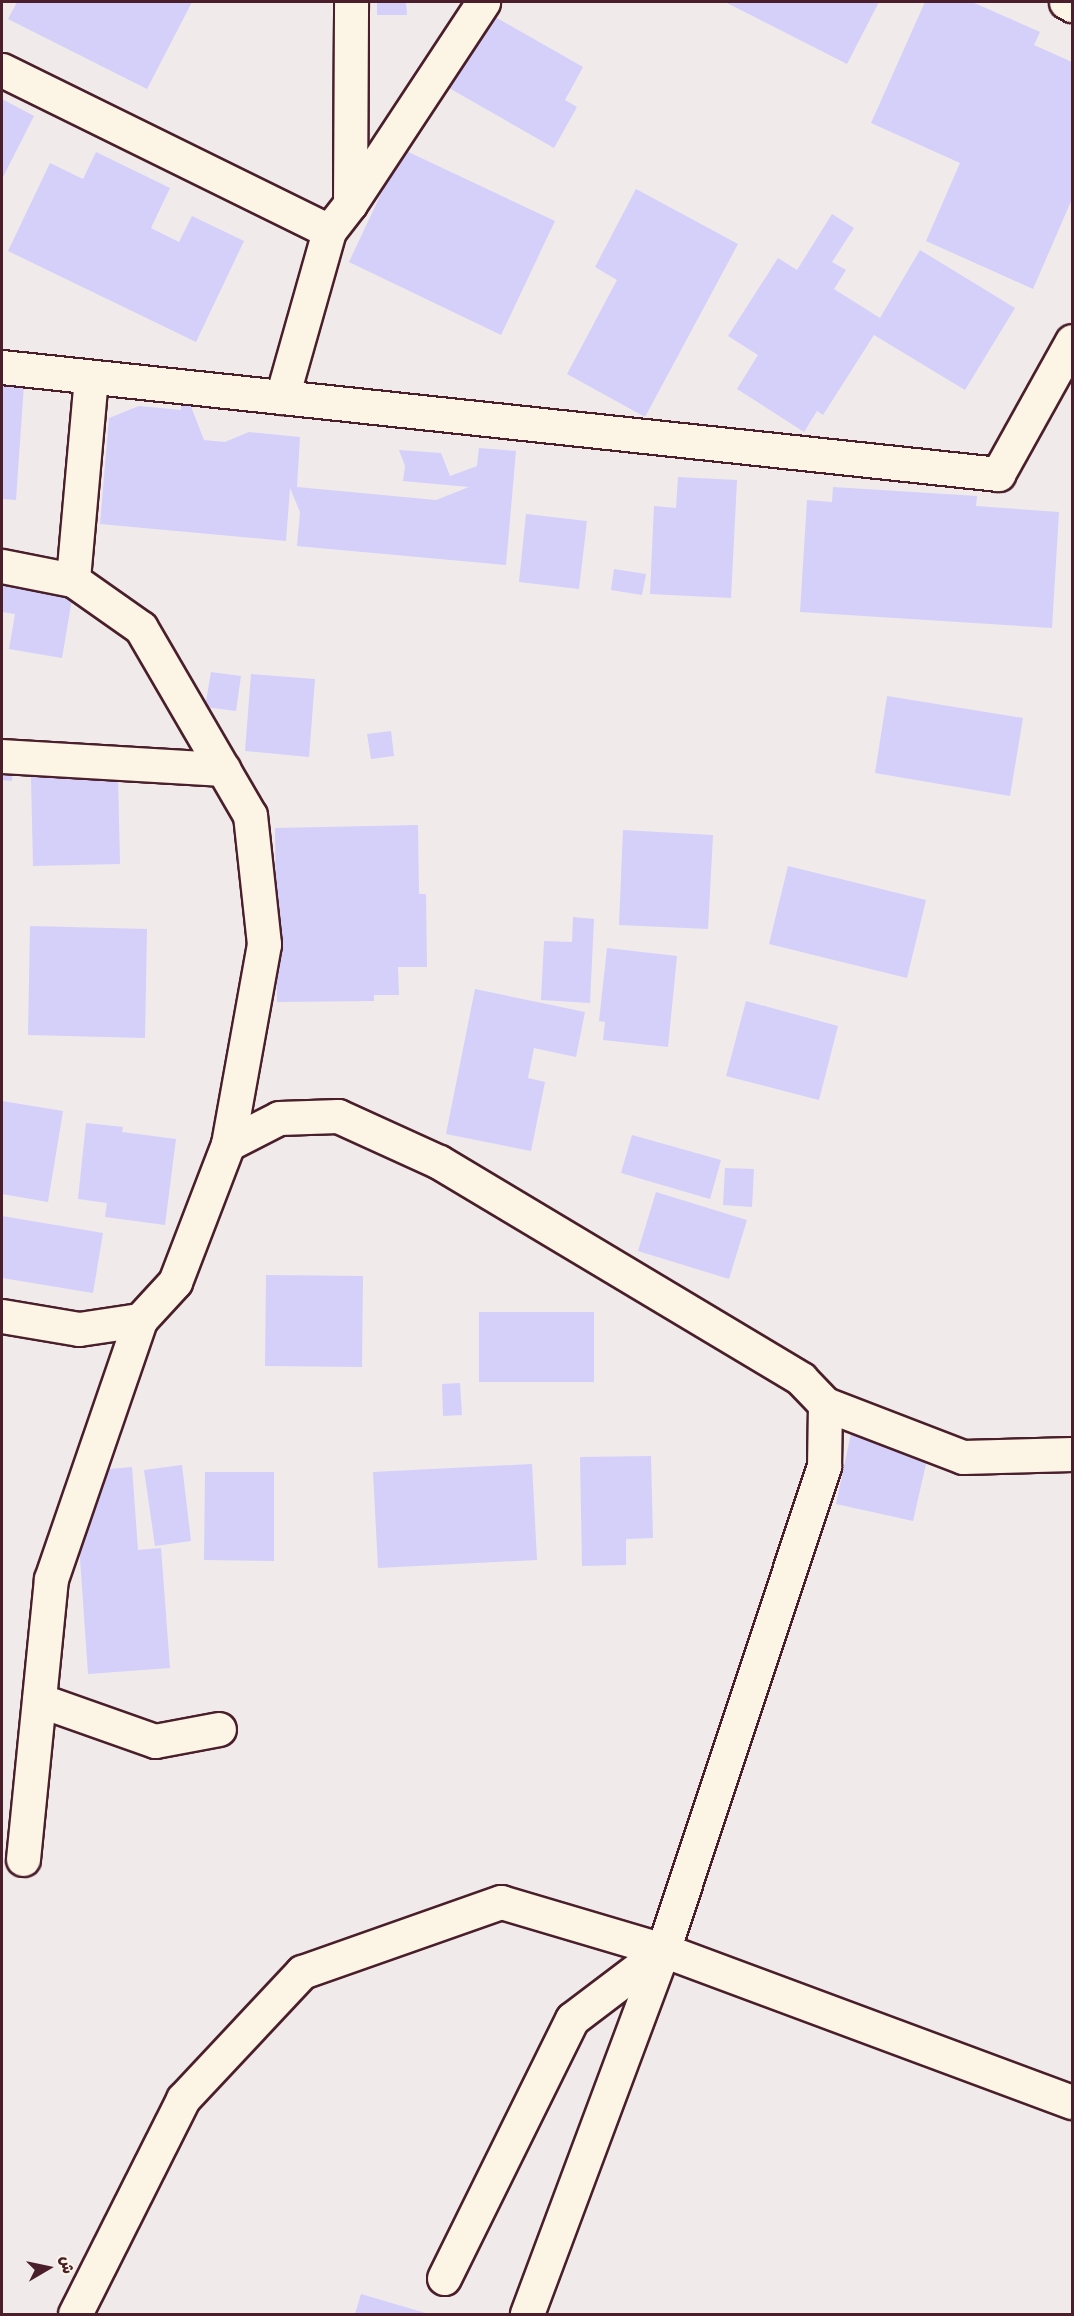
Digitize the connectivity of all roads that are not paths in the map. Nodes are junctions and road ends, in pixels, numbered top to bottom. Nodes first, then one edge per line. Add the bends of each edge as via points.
1 (351, 2) edge
2 (483, 2) edge
3 (1066, 2) edge
4 (1072, 5) edge
5 (2, 70) edge
6 (350, 204) junction
7 (329, 231) junction
8 (1072, 340) edge
9 (2, 367) edge
10 (91, 377) junction
11 (282, 397) junction
12 (2, 566) edge
13 (73, 580) junction
14 (2, 756) edge
15 (224, 769) junction
16 (228, 1144) junction
17 (2, 1316) edge
18 (140, 1320) junction
19 (825, 1404) junction
20 (1072, 1454) edge
21 (39, 1700) junction
22 (219, 1729) dead end
23 (23, 1859) dead end
24 (663, 1950) junction
25 (1072, 2102) edge
26 (444, 2278) dead end
27 (75, 2314) edge
28 (528, 2314) edge

1 - 6 street
2 - 6 street
3 - 4 street
5 - 7 street
6 - 7 street
7 - 11 street
8 - 11 street via 998,474
9 - 10 street
10 - 11 street
10 - 13 street
12 - 13 street
13 - 15 street via 141,628
14 - 15 street
15 - 16 street via 250,815 264,944
16 - 18 street via 175,1282
16 - 19 street via 279,1118 338,1116 439,1162 801,1379
17 - 18 street via 79,1329
18 - 21 street via 51,1578
19 - 20 street via 963,1457
19 - 24 street via 824,1466
21 - 22 street via 155,1741
21 - 23 street
24 - 25 street
24 - 26 street via 572,2019
24 - 27 street via 501,1902 302,1972 183,2099
24 - 28 street

